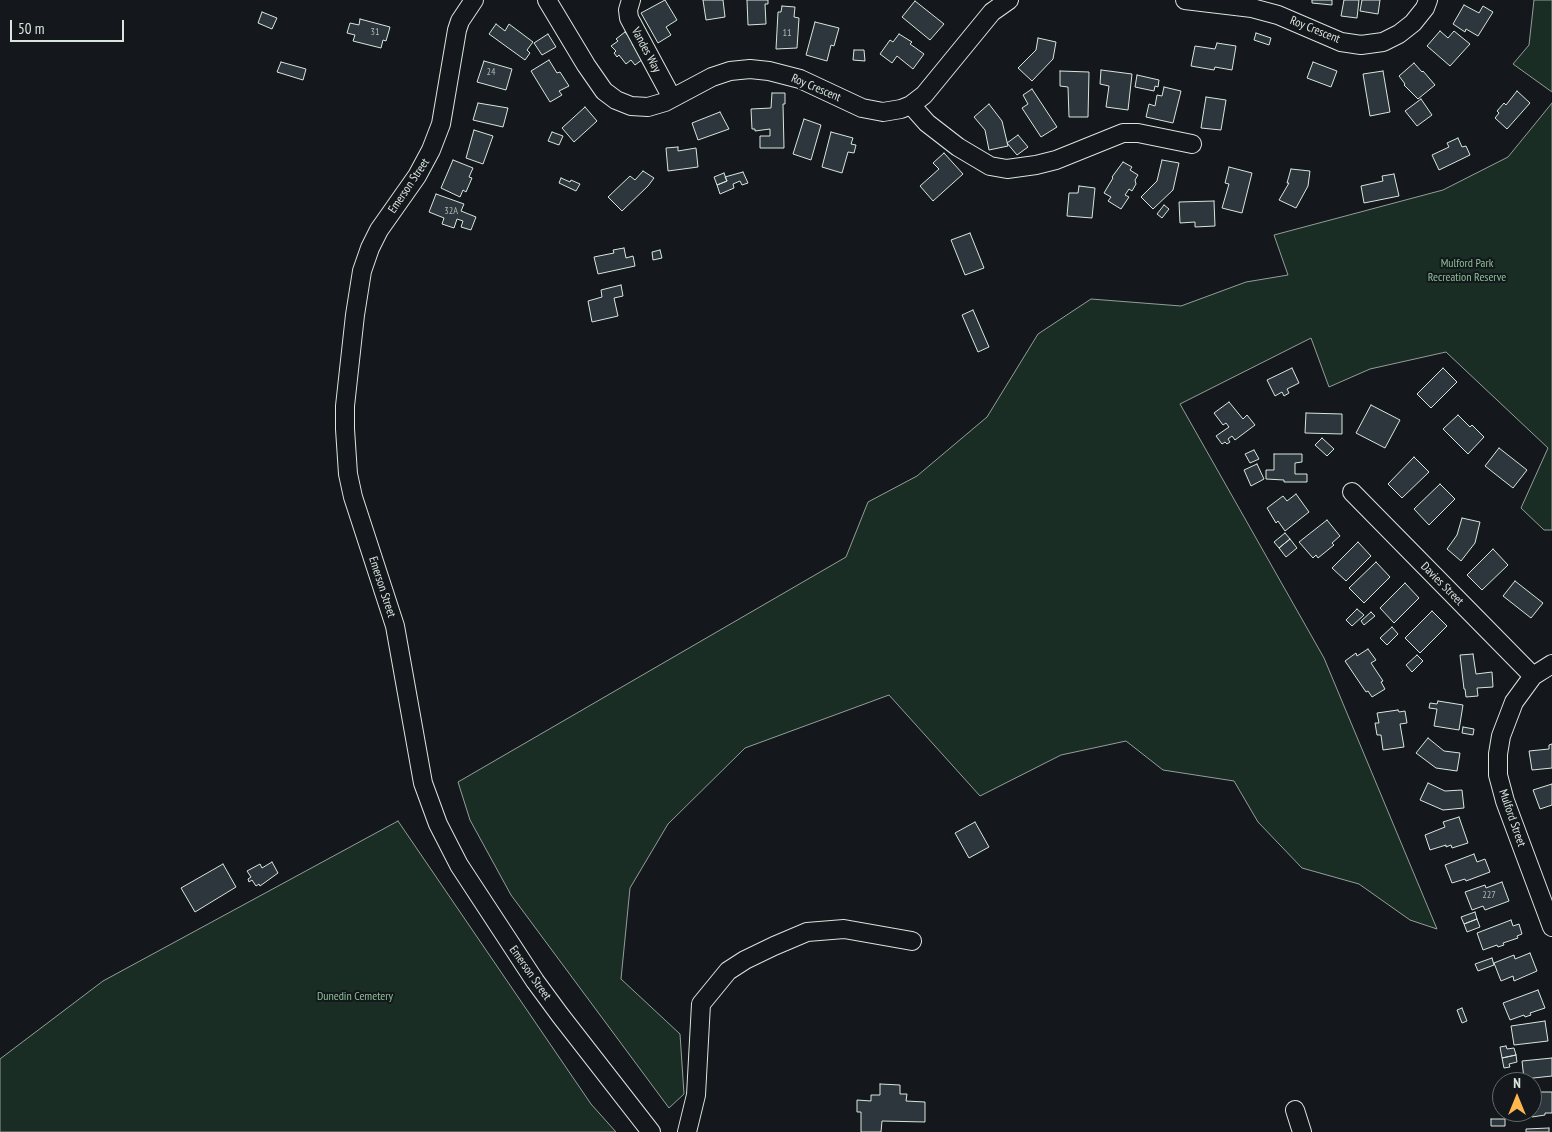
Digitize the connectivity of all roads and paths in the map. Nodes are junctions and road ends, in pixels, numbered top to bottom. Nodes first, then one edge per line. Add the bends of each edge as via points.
1 (474, 0) edge
2 (547, 0) edge
3 (631, 0) edge
4 (1009, 0) edge
5 (1185, 0) edge
6 (1428, 0) edge
7 (672, 98) junction
8 (911, 105) junction
9 (1192, 144) dead end
10 (1352, 492) dead end
11 (1552, 664) edge
12 (1533, 676) junction
13 (1550, 917) edge
14 (912, 942) dead end
15 (1295, 1110) dead end
16 (651, 1132) edge
17 (687, 1132) edge
18 (1302, 1132) edge

1 - 16 street, Emerson Street via 457,30 441,124 431,150 379,230 362,271 345,406 348,474 395,626 423,783 438,824 459,865 530,973
2 - 7 street, Roy Crescent via 604,91 631,106 648,107
3 - 7 street, Vandes Way via 629,18
4 - 8 street, Roy Crescent via 992,12 935,84
5 - 6 street, Roy Crescent via 1252,8 1278,15 1341,42 1361,45 1383,42 1399,34 1425,8
7 - 8 street, Roy Crescent via 712,77 750,69 800,79 873,112 892,112
8 - 9 street via 927,123 958,147 990,166 1007,169 1056,160 1123,133
10 - 12 street, Davies Street
11 - 12 street, Mulford Street
12 - 13 street, Mulford Street via 1514,702 1503,730 1498,775 1504,801
14 - 17 street via 844,929 807,932 728,971 701,1004 696,1094
15 - 18 street

